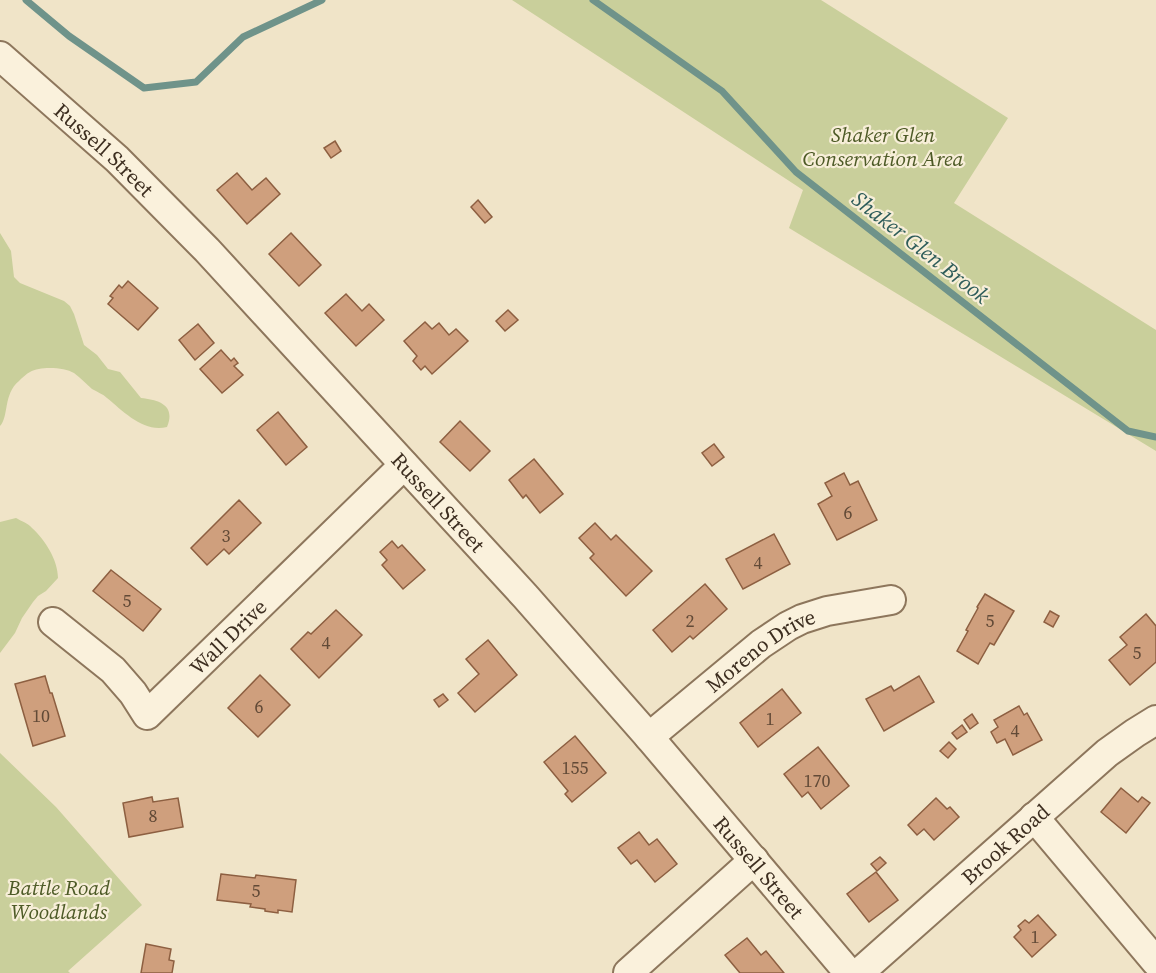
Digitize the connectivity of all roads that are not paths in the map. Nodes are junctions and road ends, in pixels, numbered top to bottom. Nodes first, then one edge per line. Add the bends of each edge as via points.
1 (0, 56) edge
2 (404, 465) junction
3 (891, 600) dead end
4 (53, 622) dead end
5 (1156, 720) edge
6 (649, 738) junction
7 (1034, 817) junction
8 (754, 860) junction
9 (1156, 962) edge
10 (628, 973) edge
11 (849, 973) edge
12 (859, 973) edge

1 - 2 street, Russell Street via 146,187
2 - 4 street, Wall Drive via 147,715 113,670
2 - 6 street, Russell Street
3 - 6 street, Moreno Drive via 827,610 788,626
5 - 7 street, Brook Road via 1107,753
6 - 8 street, Russell Street
7 - 9 street
7 - 12 street, Brook Road
8 - 10 street
8 - 11 street, Russell Street

